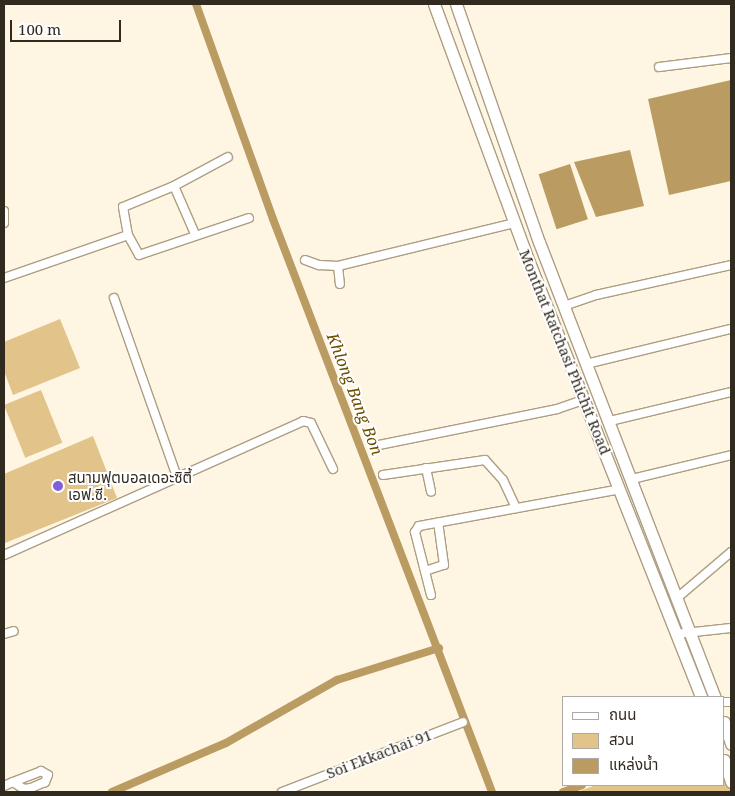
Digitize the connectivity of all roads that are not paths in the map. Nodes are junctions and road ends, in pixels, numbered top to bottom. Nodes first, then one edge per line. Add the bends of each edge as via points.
1 (434, 4) edge
2 (456, 4) edge
3 (731, 58) edge
4 (659, 67) dead end
5 (228, 157) dead end
6 (174, 186) junction
7 (4, 211) edge
8 (249, 218) dead end
9 (4, 223) edge
10 (514, 223) junction
11 (195, 234) junction
12 (128, 235) junction
13 (305, 260) dead end
14 (731, 265) edge
15 (338, 266) junction
16 (5, 278) edge
17 (340, 284) dead end
18 (114, 298) dead end
19 (564, 306) junction
20 (731, 329) edge
21 (586, 364) junction
22 (731, 392) edge
23 (584, 400) junction
24 (610, 421) junction
25 (379, 445) dead end
26 (731, 455) edge
27 (332, 468) dead end
28 (426, 468) junction
29 (383, 476) dead end
30 (177, 477) junction
31 (632, 479) junction
32 (620, 489) junction
33 (431, 491) dead end
34 (516, 508) junction
35 (438, 522) junction
36 (731, 552) edge
37 (4, 555) edge
38 (425, 571) junction
39 (431, 595) dead end
40 (677, 598) junction
41 (731, 628) edge
42 (14, 631) dead end
43 (690, 632) junction
44 (4, 634) edge
45 (676, 634) junction
46 (701, 696) edge
47 (715, 696) edge
48 (462, 722) dead end
49 (725, 728) edge
50 (728, 744) edge
51 (725, 763) edge
52 (731, 780) edge
53 (13, 782) junction
54 (4, 786) edge
55 (282, 792) edge

1 - 10 street, Monthat Ratchasi Phichit Road
2 - 19 street, Monthat Ratchasi Phichit Road
3 - 4 street
5 - 6 street
6 - 11 street
6 - 12 street via 124,204 122,210
7 - 9 street
8 - 11 street via 208,234
10 - 15 street
10 - 23 street, Monthat Ratchasi Phichit Road
11 - 12 street via 142,255 137,254
12 - 16 street
13 - 15 street
14 - 19 street via 596,295
15 - 17 street
18 - 30 street
19 - 21 street, Monthat Ratchasi Phichit Road
20 - 21 street
21 - 24 street, Monthat Ratchasi Phichit Road
22 - 24 street
23 - 25 street via 557,409
23 - 32 street, Monthat Ratchasi Phichit Road
24 - 31 street, Monthat Ratchasi Phichit Road
26 - 31 street
27 - 30 street via 314,428 307,421
28 - 29 street
28 - 33 street
28 - 34 street via 484,460 503,480
30 - 37 street
31 - 40 street, Monthat Ratchasi Phichit Road
32 - 34 street
32 - 45 street, Monthat Ratchasi Phichit Road
34 - 35 street
35 - 38 street via 444,565
35 - 38 street via 419,526 415,532
36 - 40 street
38 - 39 street
40 - 43 street, Monthat Ratchasi Phichit Road
41 - 43 street
42 - 44 street
43 - 45 street
43 - 47 street, Monthat Ratchasi Phichit Road
45 - 46 street, Monthat Ratchasi Phichit Road
48 - 55 street, Soi Ekkachai 91
49 - 50 street
51 - 52 street
53 - 53 street via 41,771 48,775 47,780 31,788
53 - 54 street

